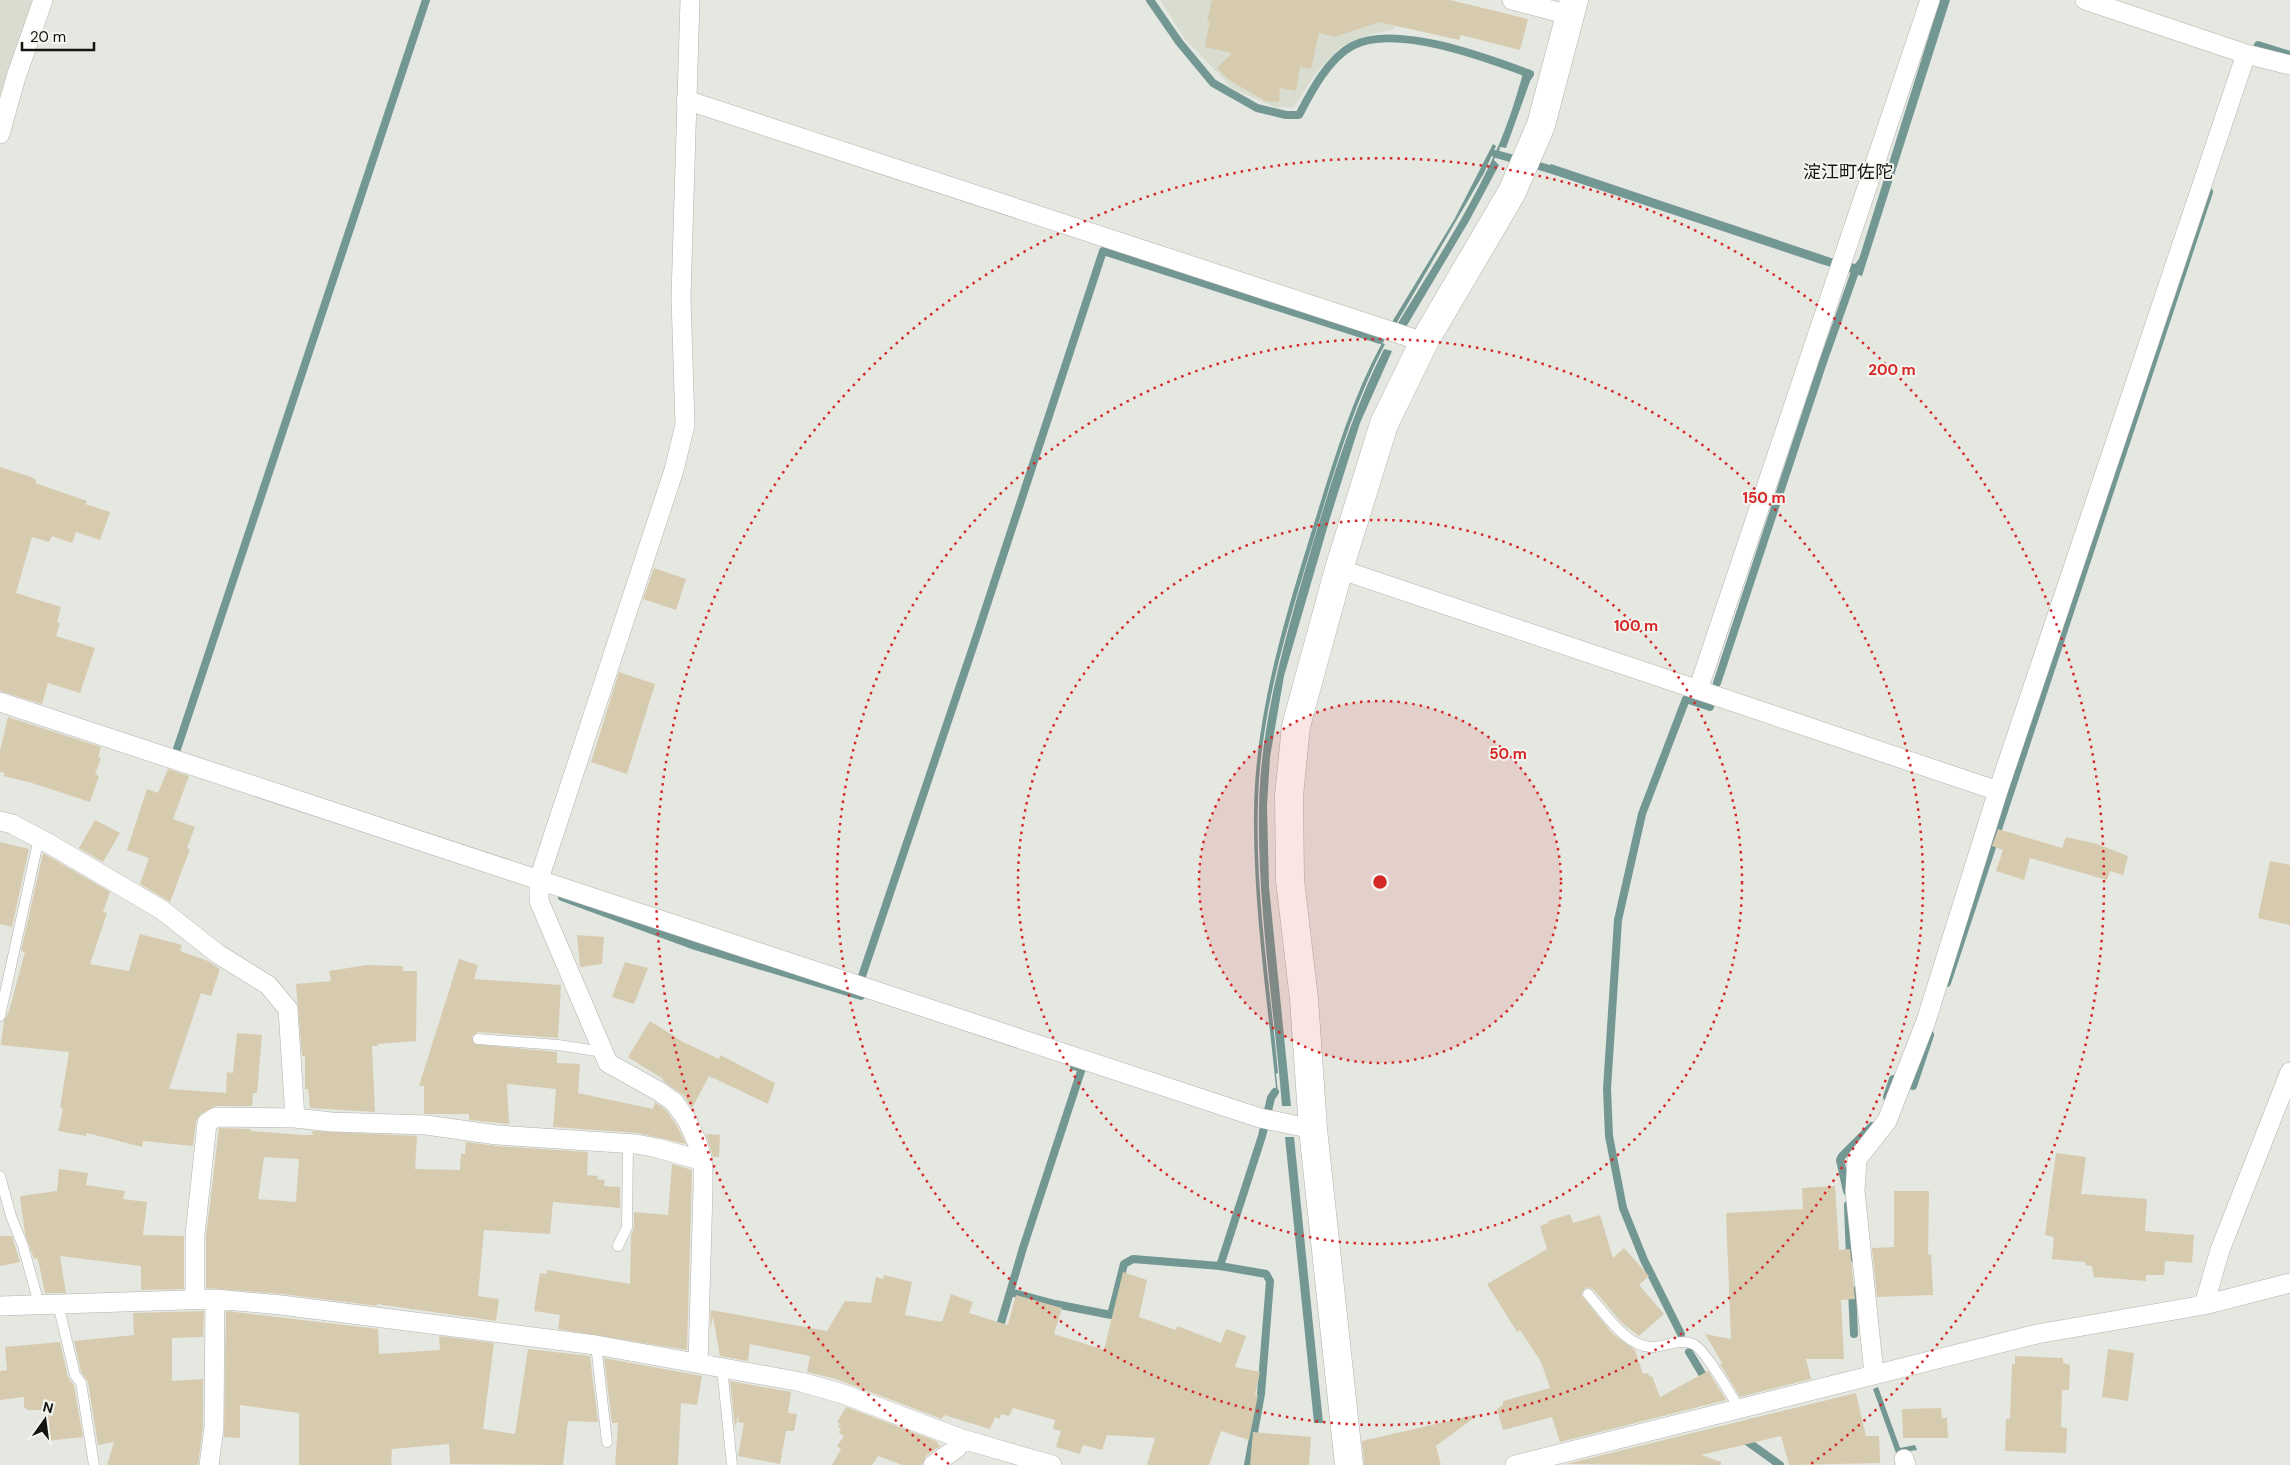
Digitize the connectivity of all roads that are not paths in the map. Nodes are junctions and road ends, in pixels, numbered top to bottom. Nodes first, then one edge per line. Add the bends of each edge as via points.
1 (43, 0) edge
2 (690, 0) edge
3 (1512, 0) edge
4 (1930, 0) edge
5 (2085, 0) edge
6 (1572, 7) edge
7 (2246, 54) junction
8 (2290, 66) edge
9 (686, 100) junction
10 (0, 134) edge
11 (1424, 342) junction
12 (1339, 568) junction
13 (1698, 690) junction
14 (0, 702) edge
15 (1998, 791) junction
16 (0, 821) edge
17 (39, 838) junction
18 (539, 879) junction
19 (0, 1016) edge
20 (478, 1040) dead end
21 (603, 1052) junction
22 (2290, 1072) edge
23 (295, 1118) junction
24 (1313, 1129) junction
25 (628, 1144) junction
26 (703, 1161) junction
27 (0, 1176) edge
28 (618, 1246) dead end
29 (2290, 1283) edge
30 (1588, 1294) dead end
31 (194, 1299) junction
32 (215, 1299) junction
33 (39, 1304) junction
34 (58, 1304) junction
35 (2208, 1304) junction
36 (0, 1306) edge
37 (596, 1345) junction
38 (698, 1363) junction
39 (722, 1368) junction
40 (1874, 1374) junction
41 (1740, 1410) junction
42 (963, 1439) junction
43 (607, 1442) dead end
44 (1580, 1457) edge
45 (94, 1465) edge
46 (209, 1465) edge
47 (732, 1465) edge
48 (933, 1465) edge
49 (1052, 1465) edge
50 (1350, 1465) edge
51 (1516, 1465) edge

1 - 10 street
2 - 9 street
3 - 6 street
4 - 13 street
5 - 7 street
6 - 11 street via 1541,125 1512,192
7 - 8 street
7 - 15 street
9 - 11 street
9 - 18 street via 681,297 685,424 674,470
11 - 12 street via 1384,424
12 - 13 street
12 - 24 street via 1296,726 1289,796 1290,880 1304,999
13 - 15 street
14 - 18 street
15 - 40 street via 1926,1021 1887,1121 1857,1159 1856,1190
16 - 17 street
17 - 19 lane
17 - 23 street via 162,910 218,954 268,985 288,1009
18 - 21 street via 539,901
18 - 24 street via 1260,1118
20 - 21 lane via 533,1042
21 - 26 street via 608,1063 674,1102 687,1120
22 - 35 street via 2220,1250
23 - 25 street via 426,1125
23 - 31 street via 216,1117 207,1123 196,1235
24 - 50 street
25 - 26 street via 657,1148
25 - 28 lane via 627,1227
26 - 38 street
27 - 33 lane
29 - 35 street
30 - 41 lane via 1629,1340 1640,1346 1656,1347 1673,1342 1694,1344 1707,1358
31 - 32 street
31 - 34 street
32 - 37 street
32 - 46 street via 214,1428
33 - 34 street
33 - 36 street
34 - 45 lane via 75,1375 81,1383
35 - 40 street via 2037,1334
37 - 38 street
37 - 43 lane
38 - 39 street
39 - 42 street via 801,1382 843,1394
39 - 47 lane
40 - 41 street
41 - 44 street
42 - 48 street via 957,1448
42 - 49 street
44 - 51 street

